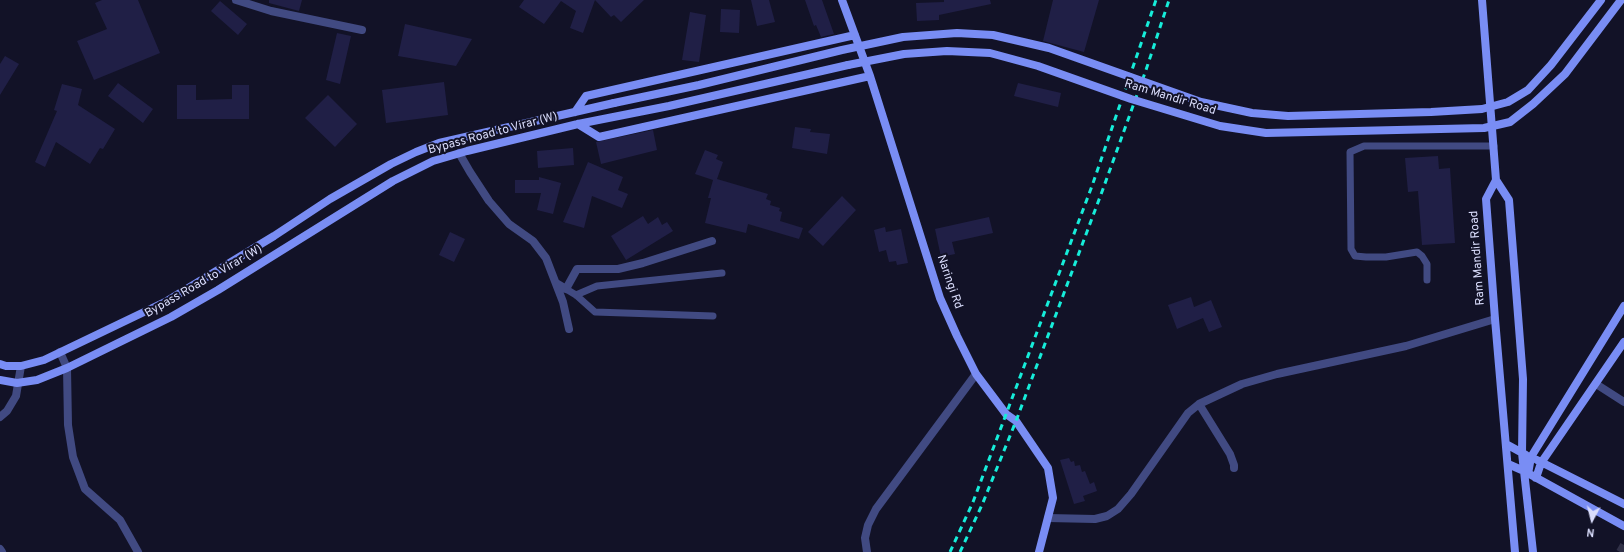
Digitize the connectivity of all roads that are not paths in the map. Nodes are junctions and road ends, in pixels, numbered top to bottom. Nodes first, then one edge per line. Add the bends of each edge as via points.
1 (236, 0) edge
2 (842, 0) edge
3 (1482, 0) edge
4 (1601, 0) edge
5 (1620, 0) edge
6 (362, 30) dead end
7 (855, 35) junction
8 (848, 65) joint
9 (870, 76) junction
10 (575, 112) junction
11 (578, 124) junction
12 (1494, 146) junction
13 (459, 153) junction
14 (1496, 180) junction
15 (712, 241) dead end
16 (722, 273) dead end
17 (1427, 280) dead end
18 (556, 283) junction
19 (566, 290) junction
20 (576, 295) junction
21 (1624, 306) edge
22 (713, 316) dead end
23 (1495, 319) junction
24 (569, 329) dead end
25 (1624, 342) edge
26 (60, 352) junction
27 (0, 364) edge
28 (21, 366) junction
29 (67, 368) junction
30 (976, 374) junction
31 (0, 380) edge
32 (17, 383) junction
33 (1596, 384) junction
34 (1624, 402) edge
35 (1199, 404) junction
36 (0, 417) edge
37 (1506, 444) junction
38 (1522, 453) junction
39 (1531, 457) junction
40 (1541, 463) junction
41 (1508, 464) junction
42 (1234, 468) dead end
43 (1526, 472) junction
44 (1536, 478) junction
45 (1624, 504) edge
46 (1048, 518) junction
47 (1624, 526) edge
48 (0, 549) edge
49 (2, 552) edge
50 (138, 552) edge
51 (867, 552) edge
52 (1039, 552) edge
53 (1515, 552) edge
54 (1533, 552) edge

1 - 6 street via 271,11
2 - 7 main road, Naringi Rd
3 - 12 main road
4 - 10 main road, bridge via 1551,65 1528,90 1508,102 1482,109 1296,116 1252,114 1201,102 1049,48 993,34 957,33 903,37
5 - 8 main road, Ram Mandir Road, bridge via 1565,74 1510,122 1484,128 1266,133 1220,126 1131,99 1038,66 990,53 947,51 904,54
7 - 9 main road, Naringi Rd
7 - 10 main road via 586,96
8 - 11 main road, Bypass Road to Virar (W)
9 - 11 main road via 599,137
9 - 30 main road, Naringi Rd via 940,298
10 - 26 main road via 439,143 416,152 330,199 167,301
11 - 13 main road, Bypass Road to Virar (W)
12 - 14 main road
12 - 17 lane via 1364,146 1350,152 1351,250 1354,256 1386,257 1417,252 1427,264
13 - 18 street via 490,201 509,224 533,241 546,258
13 - 29 main road, Bypass Road to Virar (W) via 433,161 393,181 171,317
14 - 23 main road, Ram Mandir Road via 1486,199
14 - 38 main road via 1509,200 1523,379
15 - 19 street via 643,263 618,268 577,269
16 - 20 lane via 597,286
18 - 19 street
18 - 24 street
19 - 20 lane
20 - 22 lane via 595,312
21 - 39 main road
23 - 35 street via 1406,346 1242,384
23 - 37 main road, Ram Mandir Road
25 - 33 main road
26 - 28 main road via 44,360
26 - 29 street
27 - 28 main road
28 - 32 street
29 - 32 main road, Bypass Road to Virar (W) via 37,380
29 - 50 street via 68,425 73,457 85,489 120,520
30 - 46 main road, Naringi Rd via 1006,414 1016,421 1048,468 1053,498
30 - 51 street via 876,509 865,538
31 - 32 main road, Bypass Road to Virar (W)
32 - 36 street via 16,396
33 - 34 street
33 - 40 main road
35 - 42 street via 1230,454
35 - 46 street via 1178,425 1118,509 1107,516 1095,518
37 - 38 main road
37 - 41 main road, Ram Mandir Road
38 - 39 main road
38 - 43 main road
39 - 40 main road
39 - 43 main road
40 - 44 main road
40 - 45 main road
41 - 43 main road
41 - 53 main road, Ram Mandir Road
43 - 44 main road
43 - 54 main road
44 - 47 main road
46 - 52 main road, Naringi Rd
48 - 49 street

